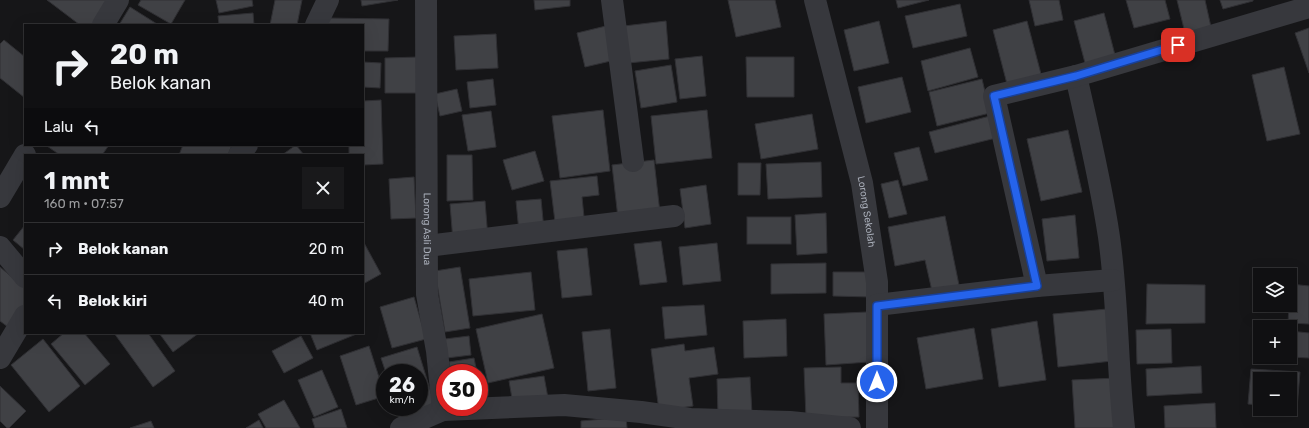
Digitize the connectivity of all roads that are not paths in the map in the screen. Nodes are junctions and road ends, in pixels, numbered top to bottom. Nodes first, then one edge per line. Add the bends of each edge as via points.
1 (118, 0) edge
2 (328, 0) edge
3 (426, 0) edge
4 (612, 0) edge
5 (815, 0) edge
6 (1309, 7) edge
7 (104, 24) edge
8 (316, 24) edge
9 (1076, 76) junction
10 (246, 146) edge
11 (240, 154) edge
12 (24, 157) edge
13 (633, 162) dead end
14 (0, 197) edge
15 (674, 216) dead end
16 (428, 246) junction
17 (0, 247) edge
18 (24, 276) edge
19 (1113, 280) junction
20 (1037, 286) junction
21 (877, 306) junction
22 (24, 318) edge
23 (0, 358) edge
24 (438, 364) edge
25 (488, 409) edge
26 (436, 413) edge
27 (640, 420) edge
28 (401, 428) edge
29 (850, 428) edge
30 (877, 428) edge
31 (1124, 428) edge

1 - 7 street
2 - 8 street
3 - 16 street, Lorong Asli Dua
4 - 13 street
5 - 21 street, Lorong Sekolah via 862,183 877,282
6 - 9 street
9 - 19 street via 1103,199
9 - 20 street via 994,96
10 - 11 street
12 - 14 street
15 - 16 street
16 - 24 street, Lorong Asli Dua via 427,294
17 - 18 street
19 - 20 street
19 - 31 street
20 - 21 street
21 - 30 street, Lorong Sekolah
22 - 23 street
25 - 27 street via 564,406
26 - 28 street
27 - 29 street via 790,422

